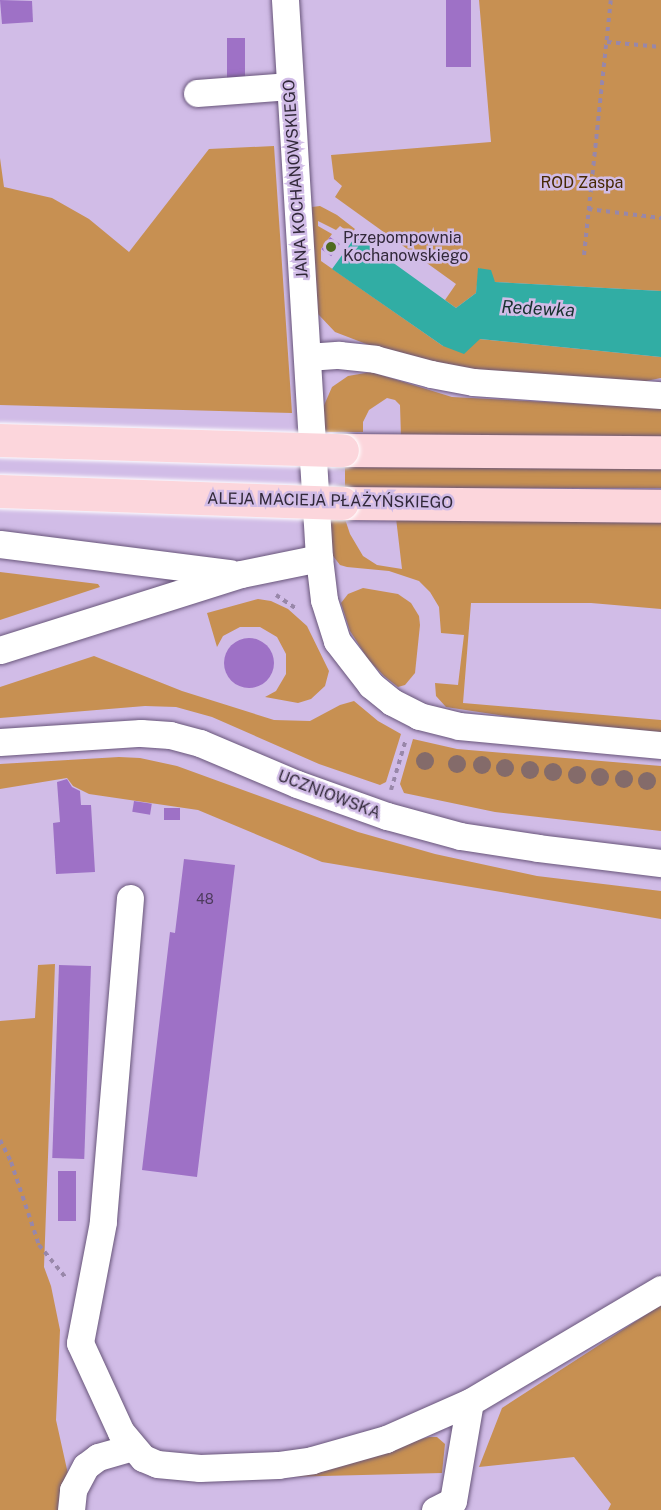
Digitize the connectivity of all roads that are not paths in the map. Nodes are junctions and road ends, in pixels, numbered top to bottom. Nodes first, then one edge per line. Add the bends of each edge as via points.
1 (285, 0) edge
2 (290, 86) junction
3 (197, 93) dead end
4 (307, 357) junction
5 (661, 395) edge
6 (0, 440) edge
7 (661, 452) edge
8 (0, 491) edge
9 (661, 506) edge
10 (0, 544) edge
11 (319, 558) junction
12 (241, 574) junction
13 (0, 650) edge
14 (0, 742) edge
15 (661, 745) edge
16 (661, 862) edge
17 (130, 898) dead end
18 (661, 1289) edge
19 (470, 1402) junction
20 (132, 1447) junction
21 (448, 1507) edge
22 (71, 1510) edge

1 - 2 street, JANA KOCHANOWSKIEGO
2 - 3 street
2 - 4 street, JANA KOCHANOWSKIEGO
4 - 5 street via 375,359 472,382
4 - 11 street, JANA KOCHANOWSKIEGO
6 - 7 main road, bridge via 342,450
8 - 9 main road, ALEJA MACIEJA PŁAŻYŃSKIEGO, bridge via 342,503
10 - 12 street
11 - 12 street
11 - 15 street, JANA KOCHANOWSKIEGO via 324,600 337,641 359,673 392,702 419,716 459,726
12 - 13 street
14 - 16 street, UCZNIOWSKA via 141,733 170,735 387,816 460,836
17 - 20 street via 103,1222 80,1343 112,1416
18 - 19 street
19 - 20 street via 386,1439 312,1460 278,1465 172,1467 143,1458
19 - 21 street
20 - 22 street via 98,1457 86,1466 73,1490

